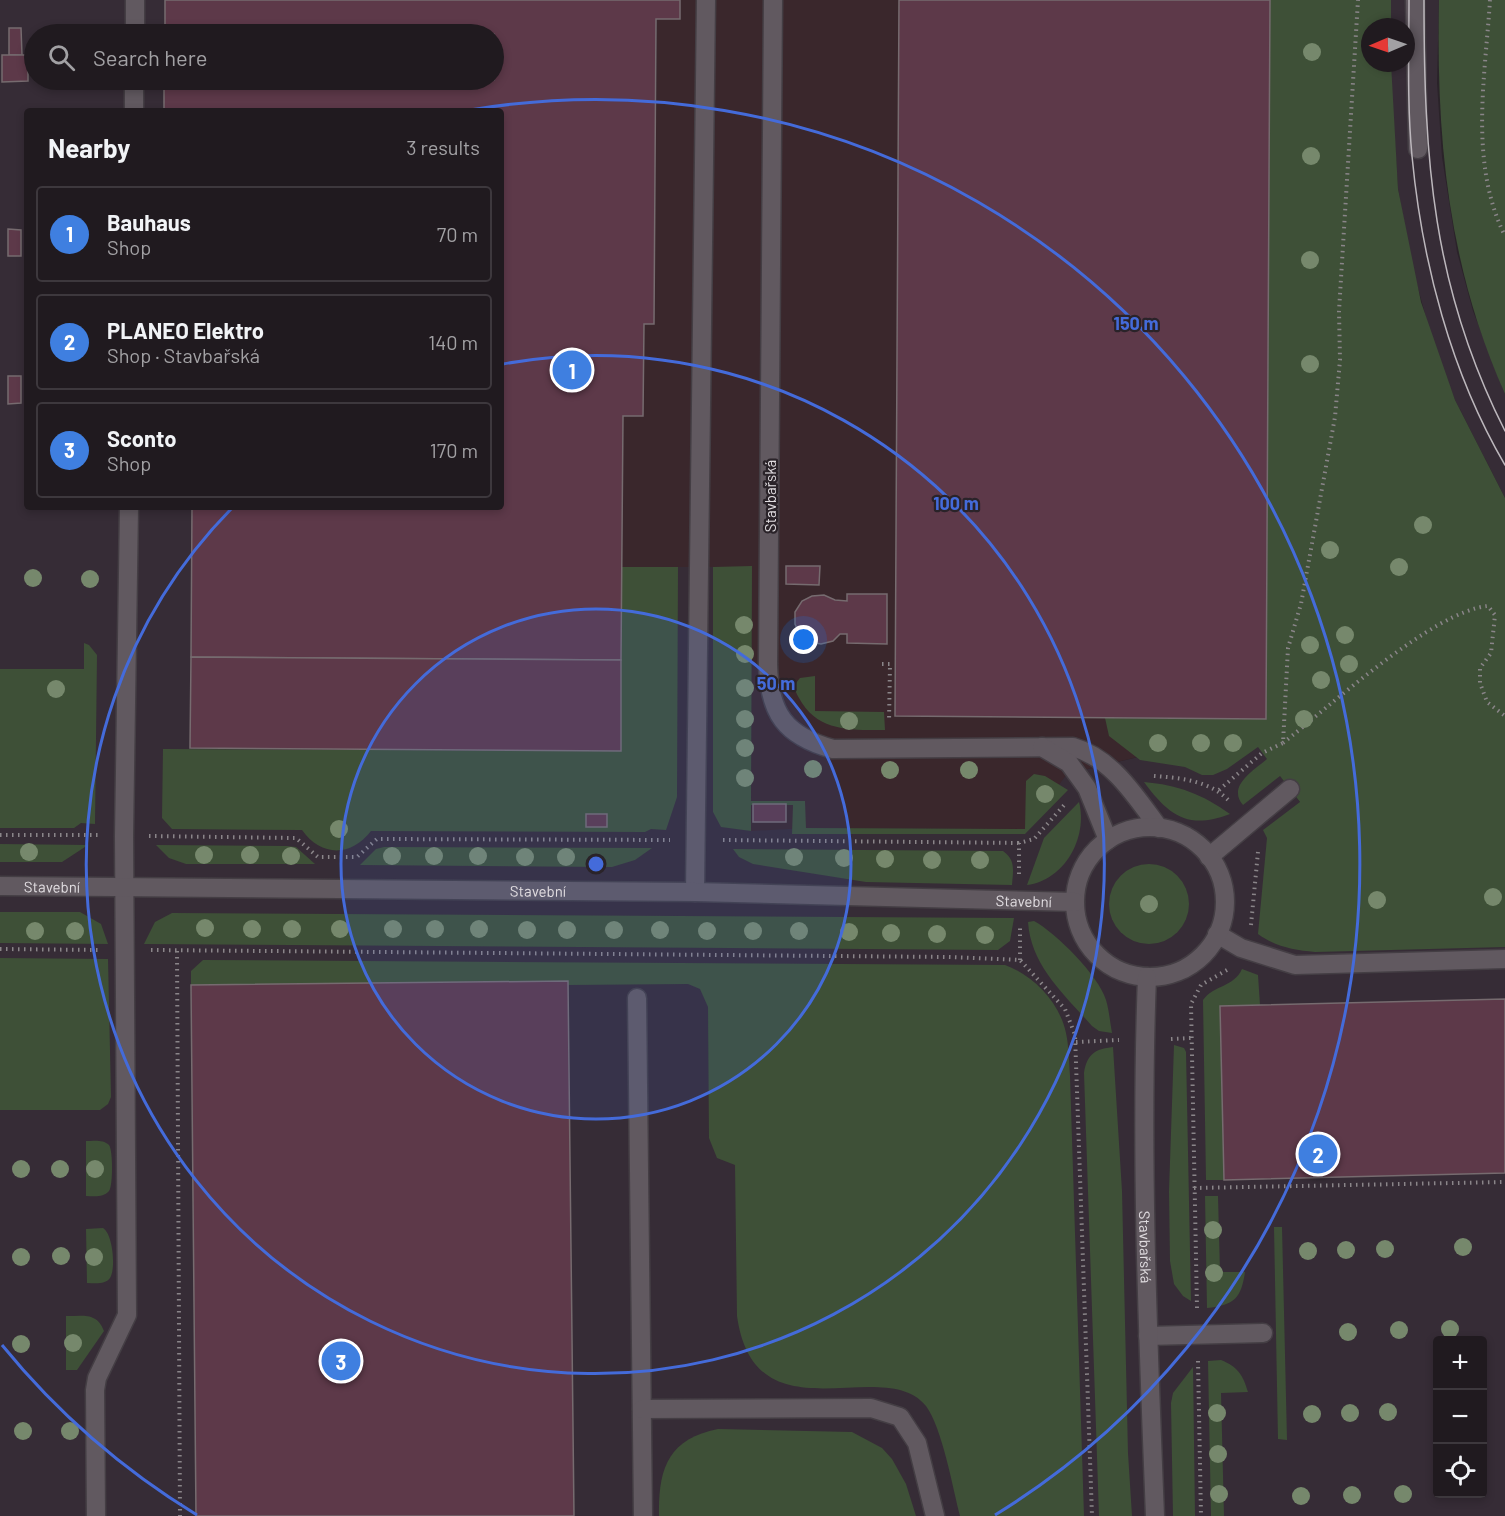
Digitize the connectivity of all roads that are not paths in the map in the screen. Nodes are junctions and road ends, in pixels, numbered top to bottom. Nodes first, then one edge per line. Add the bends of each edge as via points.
1 (135, 0) edge
2 (706, 0) edge
3 (773, 0) edge
4 (1415, 0) edge
5 (135, 24) edge
6 (134, 90) edge
7 (134, 108) edge
8 (1418, 148) dead end
9 (129, 510) edge
10 (1042, 747) junction
11 (1290, 789) dead end
12 (1159, 828) junction
13 (1108, 840) junction
14 (1209, 856) junction
15 (0, 886) edge
16 (124, 888) junction
17 (695, 892) junction
18 (1075, 902) junction
19 (1217, 934) junction
20 (1505, 959) edge
21 (1147, 977) junction
22 (637, 999) dead end
23 (1263, 1333) dead end
24 (1148, 1336) junction
25 (642, 1409) junction
26 (96, 1516) edge
27 (643, 1516) edge
28 (935, 1516) edge
29 (1155, 1516) edge

1 - 5 street
2 - 17 street
3 - 10 street, Stavbařská via 768,664 773,705 794,733 812,744 833,749
4 - 8 street
6 - 7 street
9 - 16 street
10 - 12 street, Stavbařská via 1088,751 1132,791
10 - 13 street via 1069,763 1087,788
11 - 14 street
12 - 13 street via 1132,829
12 - 14 street via 1187,837
13 - 18 street via 1088,860
14 - 19 street via 1224,894
15 - 16 street, Stavební
16 - 17 street, Stavební
16 - 26 street via 127,1299 124,1326 97,1378 95,1390
17 - 18 street, Stavební
18 - 21 street via 1082,934 1102,960 1131,975
19 - 20 street via 1241,948 1295,965
19 - 21 street via 1189,966
21 - 24 street, Stavbařská
22 - 25 street
23 - 24 street
24 - 29 street, Stavbařská
25 - 27 street
25 - 28 street via 871,1408 900,1417 917,1443

